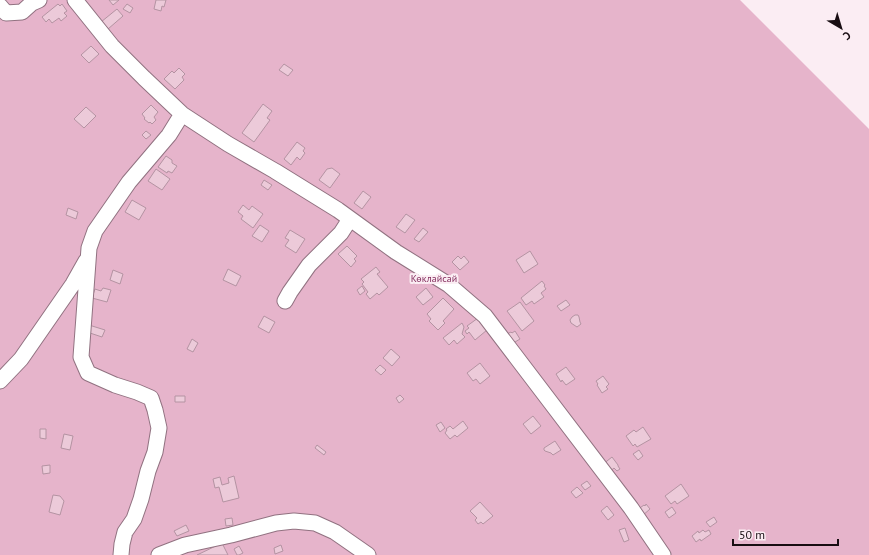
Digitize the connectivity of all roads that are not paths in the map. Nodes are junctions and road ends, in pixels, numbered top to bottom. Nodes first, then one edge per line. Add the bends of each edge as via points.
1 (38, 0) edge
2 (75, 0) edge
3 (0, 6) edge
4 (182, 114) junction
5 (350, 219) junction
6 (89, 254) junction
7 (286, 300) dead end
8 (0, 381) edge
9 (121, 555) edge
10 (159, 555) edge
11 (368, 555) edge
12 (663, 555) edge

1 - 3 street via 22,12 6,13
2 - 4 street via 112,46
4 - 5 street
4 - 6 street via 169,135 129,182 96,231
5 - 7 street via 341,233 309,265
5 - 12 street via 449,285 485,316 631,508
6 - 8 street via 73,284 21,359
6 - 9 street via 81,357 88,373 151,398 159,428 155,452 141,499 134,520 125,532
10 - 11 street via 185,545 276,522 294,521 322,526

